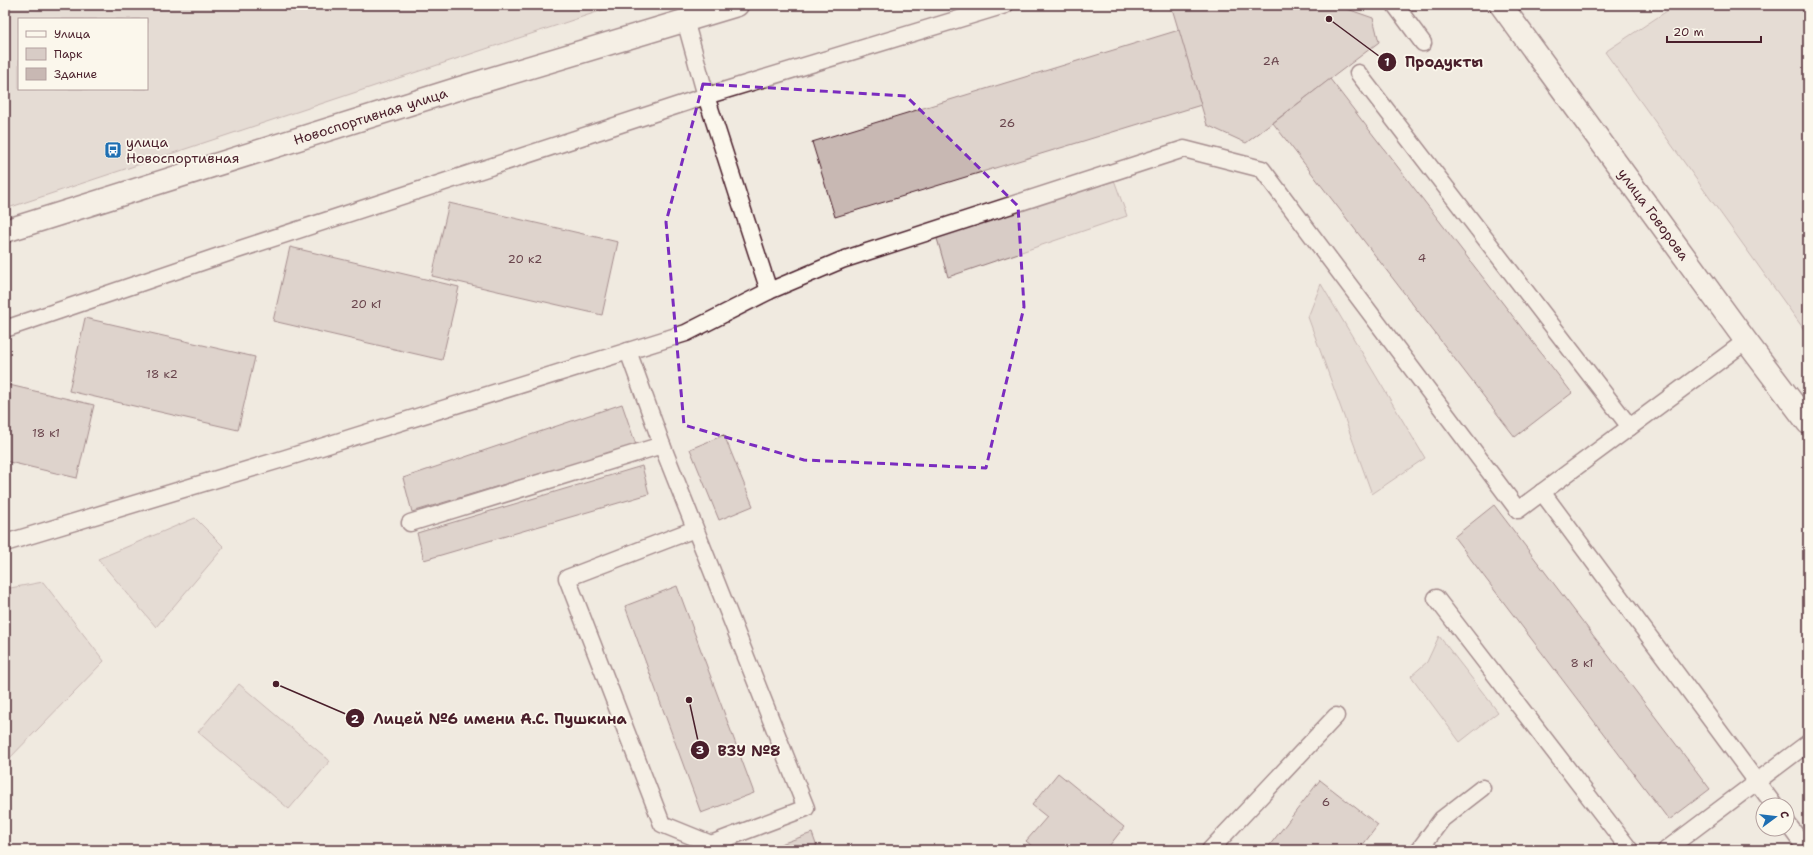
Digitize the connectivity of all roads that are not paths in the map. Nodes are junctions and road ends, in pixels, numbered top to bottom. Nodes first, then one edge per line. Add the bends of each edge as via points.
1 (737, 5) edge
2 (1005, 5) edge
3 (1395, 5) edge
4 (1501, 5) edge
5 (685, 20) junction
6 (1423, 42) dead end
7 (1358, 73) dead end
8 (706, 96) junction
9 (5, 231) edge
10 (769, 291) junction
11 (5, 329) edge
12 (1746, 341) junction
13 (628, 350) junction
14 (1808, 424) edge
15 (1630, 427) junction
16 (662, 445) junction
17 (1542, 492) junction
18 (410, 523) dead end
19 (695, 529) junction
20 (5, 543) edge
21 (1436, 598) dead end
22 (1336, 716) dead end
23 (1808, 743) edge
24 (1757, 781) junction
25 (1482, 788) dead end
26 (1768, 797) edge
27 (1795, 834) edge
28 (1210, 850) edge
29 (1419, 850) edge
30 (1630, 850) edge
31 (1666, 850) edge
32 (1807, 850) edge

1 - 5 main road, Новоспортивная улица
2 - 8 lane
3 - 6 lane
4 - 12 main road, улица Говорова
5 - 8 lane
5 - 9 main road, Новоспортивная улица
7 - 15 lane
8 - 10 lane
8 - 11 lane
10 - 13 lane via 686,333
10 - 17 lane via 842,260 1184,149 1239,163 1262,169 1518,510
12 - 14 main road, улица Говорова
12 - 15 lane
13 - 16 lane
13 - 20 lane via 293,456
15 - 17 lane
16 - 18 lane
16 - 19 lane
17 - 24 lane
19 - 19 lane via 806,808 711,844 662,824 567,578
21 - 30 lane
22 - 28 lane
23 - 24 lane
24 - 26 lane
24 - 31 lane
25 - 29 lane via 1442,819
27 - 32 lane

